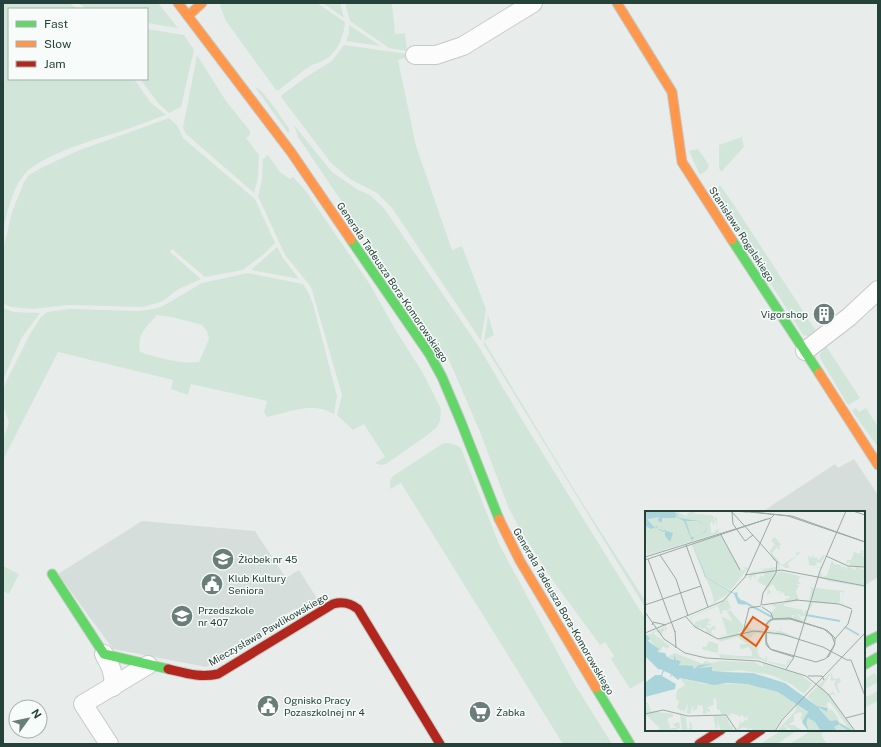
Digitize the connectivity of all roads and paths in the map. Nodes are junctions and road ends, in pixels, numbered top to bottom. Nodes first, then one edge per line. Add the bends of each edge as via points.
1 (178, 3) edge
2 (202, 3) edge
3 (533, 3) edge
4 (617, 3) edge
5 (188, 16) junction
6 (415, 55) dead end
7 (878, 290) edge
8 (805, 351) junction
9 (878, 465) edge
10 (52, 574) dead end
11 (878, 636) edge
12 (865, 642) edge
13 (104, 654) junction
14 (878, 657) edge
15 (865, 664) edge
16 (148, 665) junction
17 (113, 687) junction
18 (719, 731) edge
19 (760, 731) edge
20 (109, 744) edge
21 (440, 744) edge
22 (630, 744) edge
23 (699, 744) edge
24 (740, 744) edge

1 - 5 street, Generała Tadeusza Bora-Komorowskiego
2 - 5 street
3 - 6 street via 463,46 436,55
4 - 8 street, Stanisława Rogalskiego via 672,92 682,162
5 - 22 street, Generała Tadeusza Bora-Komorowskiego via 291,152 430,355 459,415 507,535 581,665
7 - 8 street
8 - 9 street, Stanisława Rogalskiego
10 - 13 street
11 - 12 street
13 - 16 street, Mieczysława Pawlikowskiego
13 - 17 street via 111,666
14 - 15 street
16 - 17 street
16 - 21 street, Mieczysława Pawlikowskiego via 190,675 212,676 337,602 349,603 358,609
17 - 20 street via 83,704
18 - 23 street
19 - 24 street

